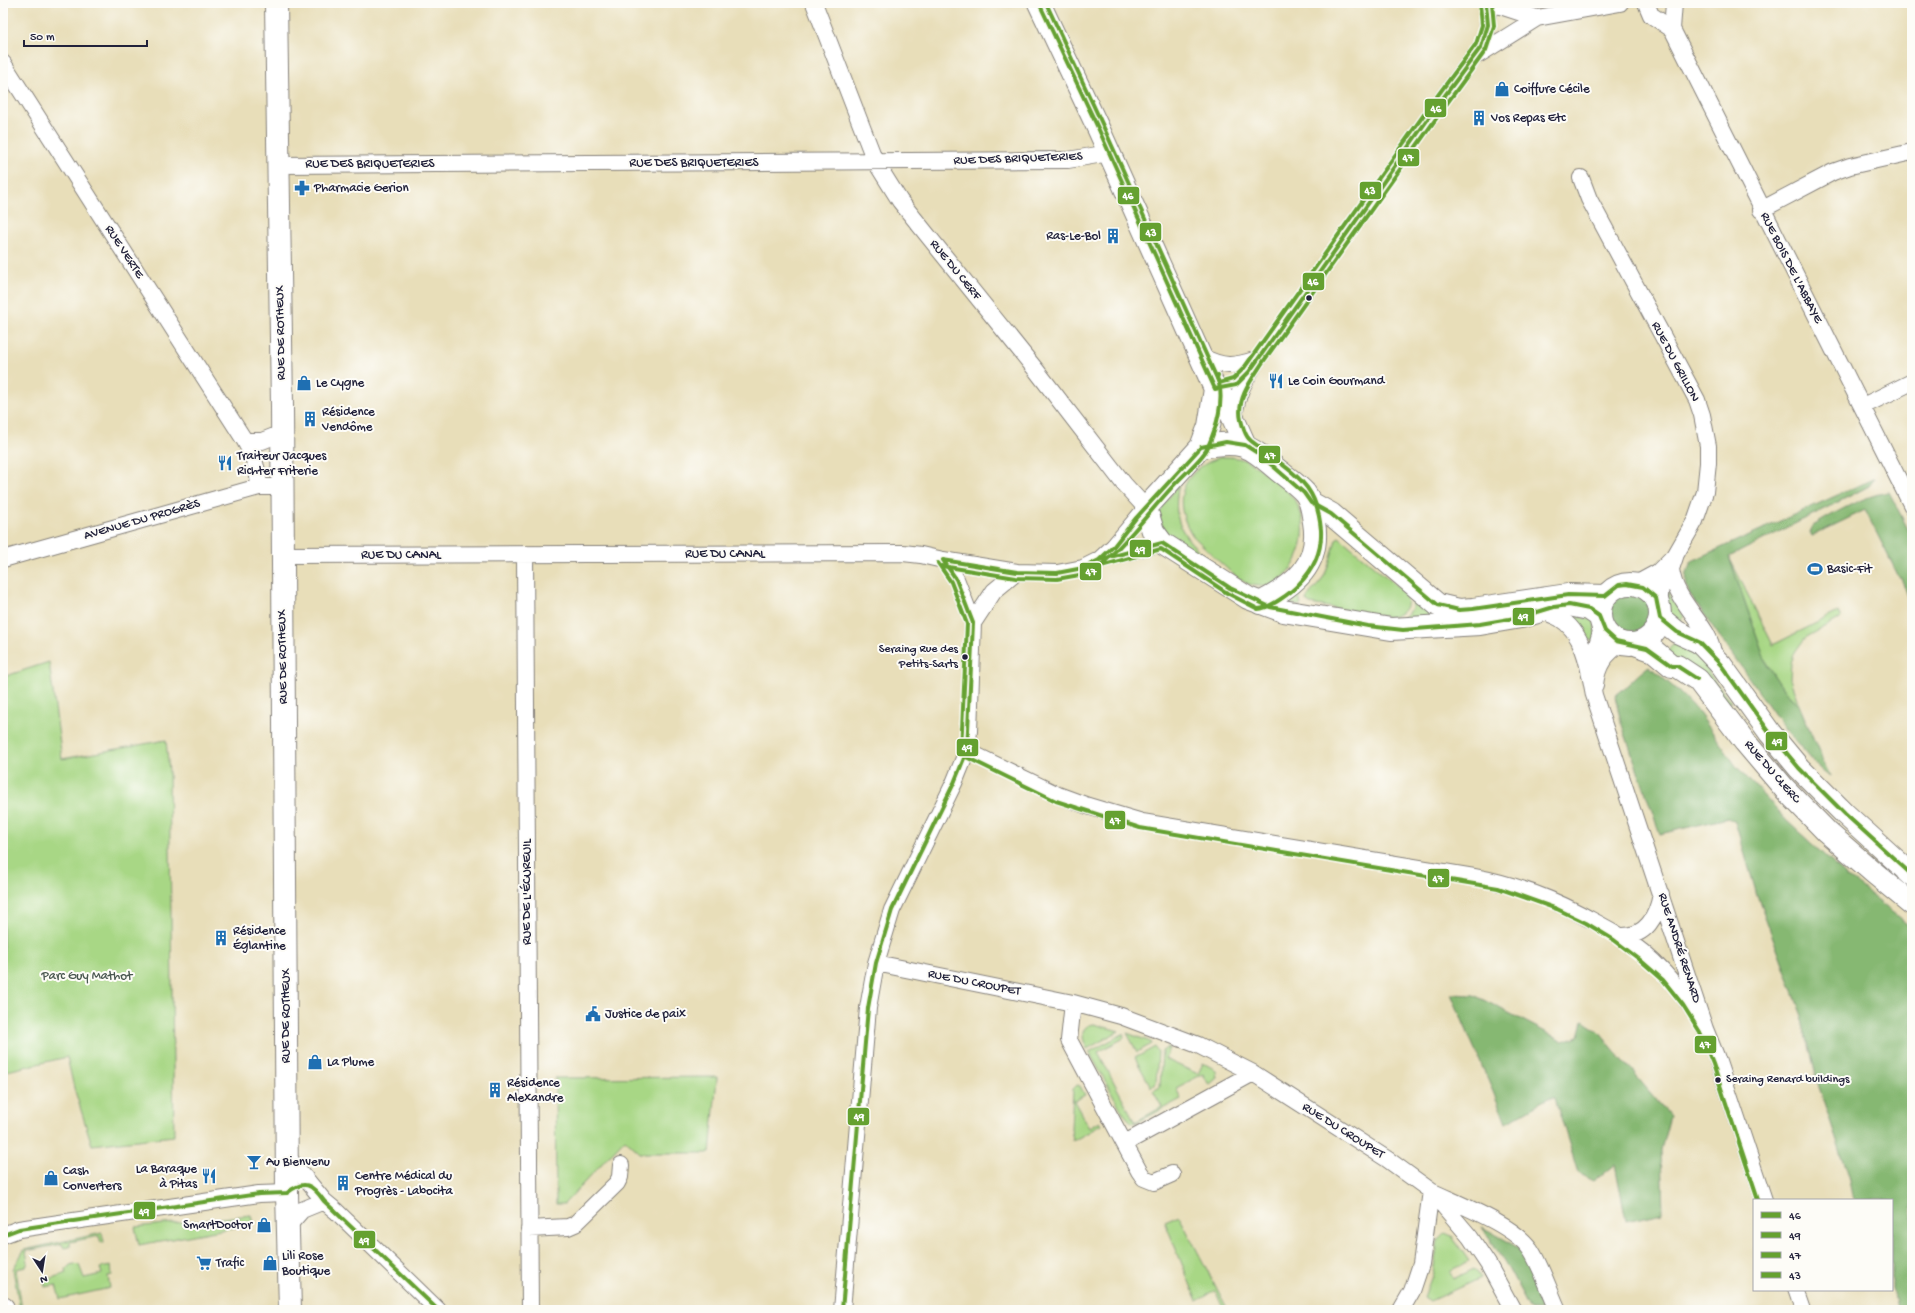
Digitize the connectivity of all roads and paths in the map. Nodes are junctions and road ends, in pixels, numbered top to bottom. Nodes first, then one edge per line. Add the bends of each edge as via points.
1 (276, 3) edge
2 (814, 3) edge
3 (1040, 3) edge
4 (1486, 3) edge
5 (1620, 3) edge
6 (1646, 3) edge
7 (1674, 3) edge
8 (1537, 18) junction
9 (1672, 29) junction
10 (1473, 58) junction
11 (3, 63) edge
12 (1912, 152) edge
13 (1109, 153) junction
14 (875, 161) junction
15 (278, 165) junction
16 (1581, 178) dead end
17 (1761, 210) junction
18 (1258, 359) junction
19 (1211, 372) junction
20 (1244, 381) junction
21 (1912, 382) edge
22 (1863, 406) junction
23 (1234, 419) junction
24 (282, 433) junction
25 (245, 441) junction
26 (1245, 445) junction
27 (1201, 447) junction
28 (259, 487) junction
29 (282, 487) junction
30 (1311, 502) junction
31 (1912, 506) edge
32 (1146, 508) junction
33 (1162, 543) junction
34 (525, 554) junction
35 (1676, 554) junction
36 (282, 555) junction
37 (3, 559) edge
38 (943, 560) junction
39 (1099, 560) junction
40 (1671, 569) junction
41 (1017, 572) junction
42 (1636, 584) junction
43 (1260, 603) junction
44 (1541, 611) junction
45 (1660, 611) junction
46 (1602, 613) junction
47 (1495, 614) junction
48 (973, 623) junction
49 (1629, 644) junction
50 (1714, 658) junction
51 (1590, 671) junction
52 (1594, 695) junction
53 (967, 751) junction
54 (1912, 875) edge
55 (1661, 894) junction
56 (1912, 904) edge
57 (1620, 936) junction
58 (876, 963) junction
59 (1073, 1003) junction
60 (1705, 1029) junction
61 (1253, 1073) junction
62 (1125, 1143) junction
63 (287, 1156) junction
64 (622, 1165) dead end
65 (1172, 1174) dead end
66 (1431, 1191) junction
67 (287, 1193) junction
68 (318, 1198) junction
69 (1764, 1199) edge
70 (288, 1226) junction
71 (529, 1229) junction
72 (3, 1235) edge
73 (1795, 1291) edge
74 (290, 1310) edge
75 (438, 1310) edge
76 (530, 1310) edge
77 (842, 1310) edge
78 (1401, 1310) edge
79 (1513, 1310) edge
80 (1558, 1310) edge
81 (1802, 1310) edge

1 - 15 street, RUE DE ROTHEUX
2 - 14 street, RUE DU CERF
3 - 13 street
4 - 8 street
4 - 10 street via 1486,37
5 - 8 street
6 - 9 street via 1651,15
7 - 9 street
8 - 10 street
9 - 17 street, RUE BOIS DE L'ABBAYE
10 - 18 street
11 - 25 street, RUE VERTE
12 - 17 street via 1833,172
13 - 14 street, RUE DES BRIQUETERIES via 1068,160
13 - 19 street
14 - 15 street, RUE DES BRIQUETERIES
14 - 32 street, RUE DU CERF via 900,201 1032,364 1124,484
15 - 24 street, RUE DE ROTHEUX
16 - 35 street, RUE DU GRILLON via 1589,199 1691,388 1706,430 1708,463 1705,492 1695,521
17 - 22 street, RUE BOIS DE L'ABBAYE
18 - 19 street
18 - 20 street
19 - 20 street via 1233,387
19 - 23 street
19 - 27 street via 1209,426
20 - 23 street via 1236,402
21 - 22 street
22 - 31 street, RUE BOIS DE L'ABBAYE
23 - 26 street
24 - 25 street via 262,441
24 - 29 street, RUE DE ROTHEUX
25 - 28 street, RUE VERTE via 254,456
26 - 27 street via 1226,442
26 - 30 street via 1288,478
27 - 32 street
28 - 29 street, AVENUE DU PROGRÈS
28 - 37 street, AVENUE DU PROGRÈS
29 - 36 street, RUE DE ROTHEUX
30 - 43 street via 1315,537 1307,565 1293,584
30 - 47 street via 1331,514 1438,605
32 - 33 street via 1153,531
32 - 39 street
33 - 39 street, RUE DU CANAL
33 - 43 street via 1230,588
34 - 36 street, RUE DU CANAL
34 - 38 street, RUE DU CANAL via 903,553
34 - 71 street, RUE DE L'ÉCUREUIL
35 - 40 street, RUE DU GRILLON
35 - 42 street, RUE DU GRILLON via 1658,572
36 - 63 street, RUE DE ROTHEUX
38 - 41 street, RUE DU CANAL
38 - 48 street via 956,579
39 - 41 street, RUE DU CANAL via 1083,568 1063,572
40 - 45 street, RUE DU GRILLON via 1661,586
40 - 50 street via 1674,585 1707,636
41 - 48 street via 994,591
42 - 45 street via 1650,592
42 - 46 street via 1619,585
43 - 47 street via 1283,611 1391,629 1480,624
44 - 46 street via 1562,606 1578,606
44 - 47 street
44 - 51 street, RUE ANDRÉ RENARD via 1558,617 1575,632
45 - 49 street via 1651,635
45 - 50 street, RUE DU CLERC via 1677,632 1699,642
46 - 47 street via 1568,595
46 - 49 street via 1609,636
46 - 51 street, RUE ANDRÉ RENARD
48 - 53 street
49 - 52 street, RUE ANDRÉ RENARD via 1606,655 1601,662 1596,674
49 - 56 street, RUE DU CLERC via 1654,651 1672,666 1677,666 1698,680 1784,788 1827,832
50 - 54 street, RUE DU CLERC via 1799,768
51 - 52 street, RUE ANDRÉ RENARD
52 - 55 street, RUE ANDRÉ RENARD
53 - 57 street via 1058,795 1142,822 1499,882 1522,888 1563,905
53 - 58 street via 892,910
55 - 57 street via 1658,910 1651,923 1637,934
55 - 60 street, RUE ANDRÉ RENARD
57 - 60 street via 1660,969 1681,992
58 - 59 street, RUE DU CROUPET
58 - 77 street via 868,1008
59 - 61 street, RUE DU CROUPET via 1121,1016 1176,1036
59 - 62 street via 1069,1040
60 - 69 street, RUE ANDRÉ RENARD
61 - 62 street
61 - 66 street, RUE DU CROUPET via 1387,1159
62 - 65 street via 1144,1178 1158,1181
63 - 67 street, RUE DE ROTHEUX
63 - 68 street
64 - 71 street via 617,1183 575,1224 568,1227
66 - 78 street via 1421,1264 1412,1291
66 - 79 street, RUE DU CROUPET via 1474,1242
66 - 80 street, RUE DU CROUPET via 1489,1219 1522,1240 1532,1251
67 - 68 street via 297,1185 307,1185
67 - 70 street, RUE DE ROTHEUX
67 - 72 street via 46,1225 19,1229
68 - 70 street via 297,1214
68 - 75 street via 336,1211
70 - 74 street, RUE DE ROTHEUX
71 - 76 street, RUE DE L'ÉCUREUIL
73 - 81 street

